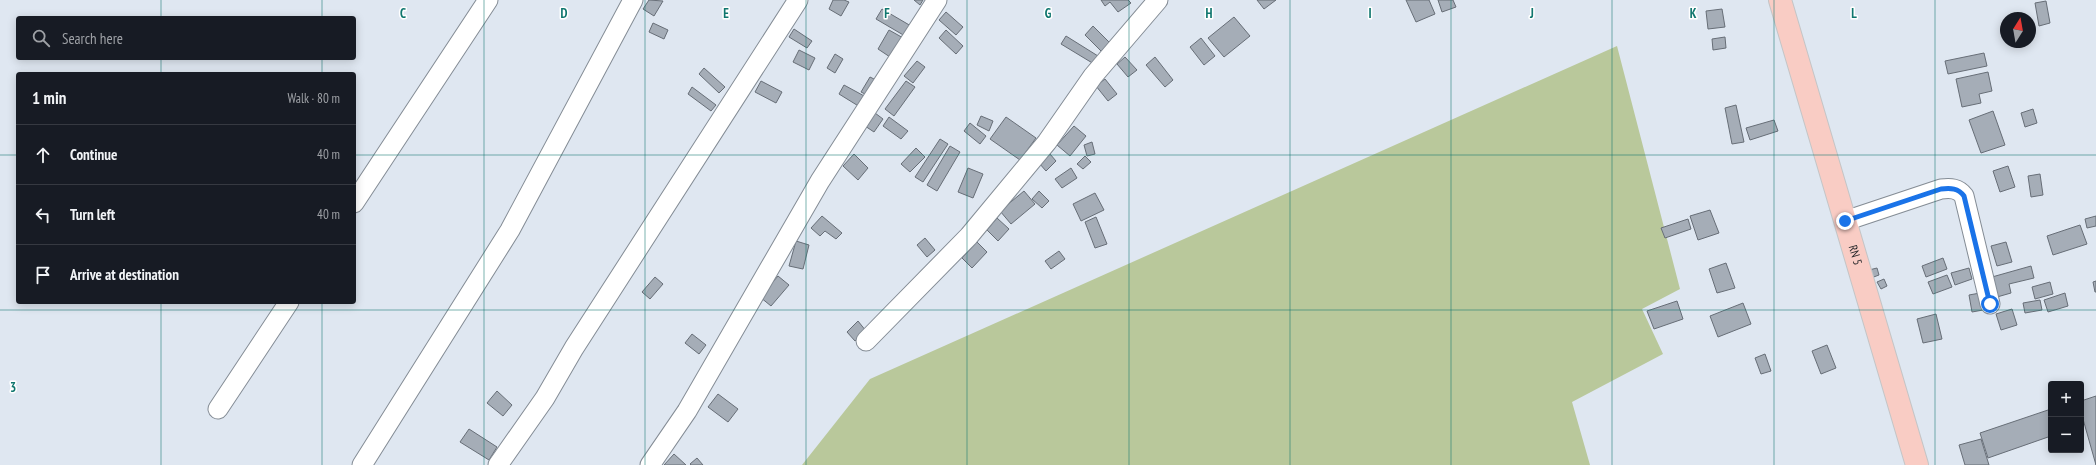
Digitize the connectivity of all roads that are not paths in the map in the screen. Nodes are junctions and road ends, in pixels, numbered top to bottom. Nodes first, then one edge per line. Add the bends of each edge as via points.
1 (488, 0) edge
2 (633, 0) edge
3 (798, 0) edge
4 (938, 0) edge
5 (1158, 0) edge
6 (1780, 0) edge
7 (356, 200) edge
8 (1845, 221) junction
9 (288, 304) edge
10 (1990, 304) dead end
11 (866, 341) dead end
12 (218, 409) dead end
13 (362, 465) edge
14 (498, 465) edge
15 (650, 465) edge
16 (1917, 465) edge

1 - 7 street
2 - 13 street via 510,230
3 - 14 street via 574,348 545,398
4 - 15 street via 820,181 687,411
5 - 11 street via 1093,76 1047,142 969,236
6 - 8 main road, RN 5 / RN 5
8 - 10 street via 1941,189 1960,190 1964,196
8 - 16 main road, RN 5 / RN 5
9 - 12 street

